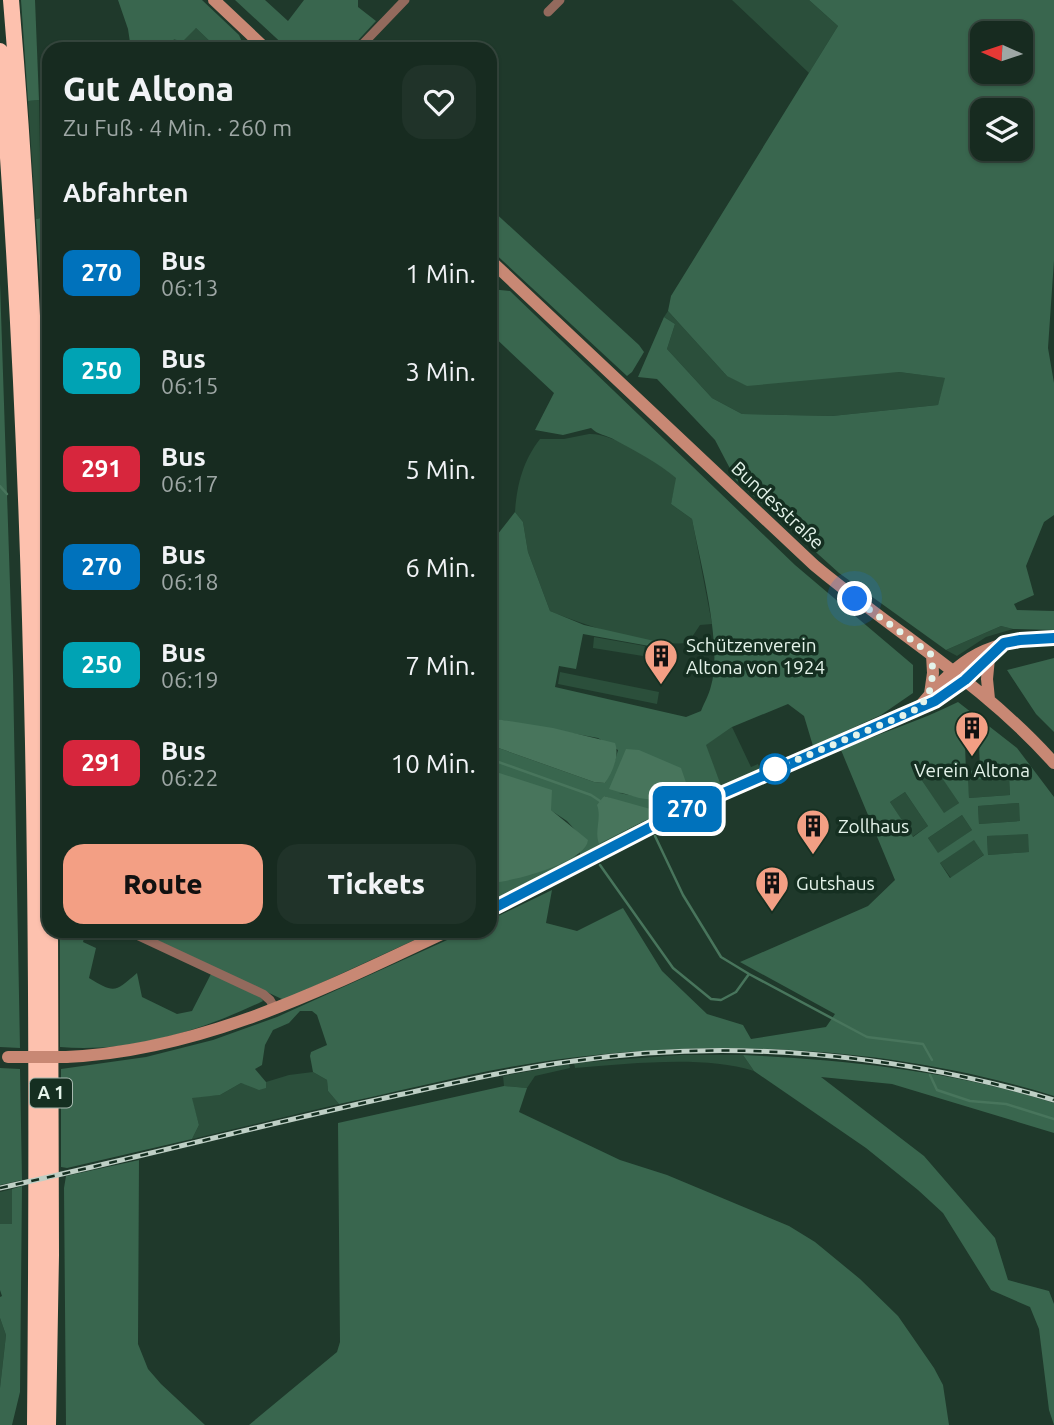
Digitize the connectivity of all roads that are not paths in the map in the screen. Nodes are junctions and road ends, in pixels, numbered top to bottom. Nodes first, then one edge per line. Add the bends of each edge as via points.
1 (11, 0) edge
2 (214, 0) edge
3 (405, 0) edge
4 (560, 0) edge
5 (548, 12) dead end
6 (258, 42) edge
7 (365, 42) edge
8 (0, 51) edge
9 (1, 70) edge
10 (497, 267) edge
11 (42, 596) edge
12 (1054, 638) edge
13 (1004, 643) junction
14 (932, 655) junction
15 (989, 658) junction
16 (954, 671) junction
17 (965, 680) junction
18 (930, 694) junction
19 (989, 699) junction
20 (919, 707) junction
21 (1054, 762) edge
22 (497, 907) edge
23 (50, 938) edge
24 (143, 938) edge
25 (432, 938) edge
26 (275, 1009) junction
27 (4, 1057) edge
28 (34, 1425) edge
29 (48, 1425) edge

1 - 11 highway via 23,151
2 - 6 main road
3 - 7 street
4 - 5 street
8 - 9 highway, A 1
9 - 28 highway, A 1 via 16,295 31,704 37,968
10 - 14 main road, Bundesstraße via 814,565
12 - 13 main road
13 - 15 main road
13 - 16 main road via 977,653
14 - 16 main road, Bundesstraße
14 - 18 main road
15 - 17 main road
15 - 19 main road
16 - 17 main road, Bundesstraße
16 - 18 main road
17 - 19 main road, Bundesstraße
17 - 20 main road
18 - 20 main road
19 - 21 main road, Bundesstraße
20 - 22 main road via 682,811
23 - 29 highway, A 1
24 - 26 street via 264,994
25 - 26 main road
26 - 27 main road, bridge via 179,1041 109,1054

